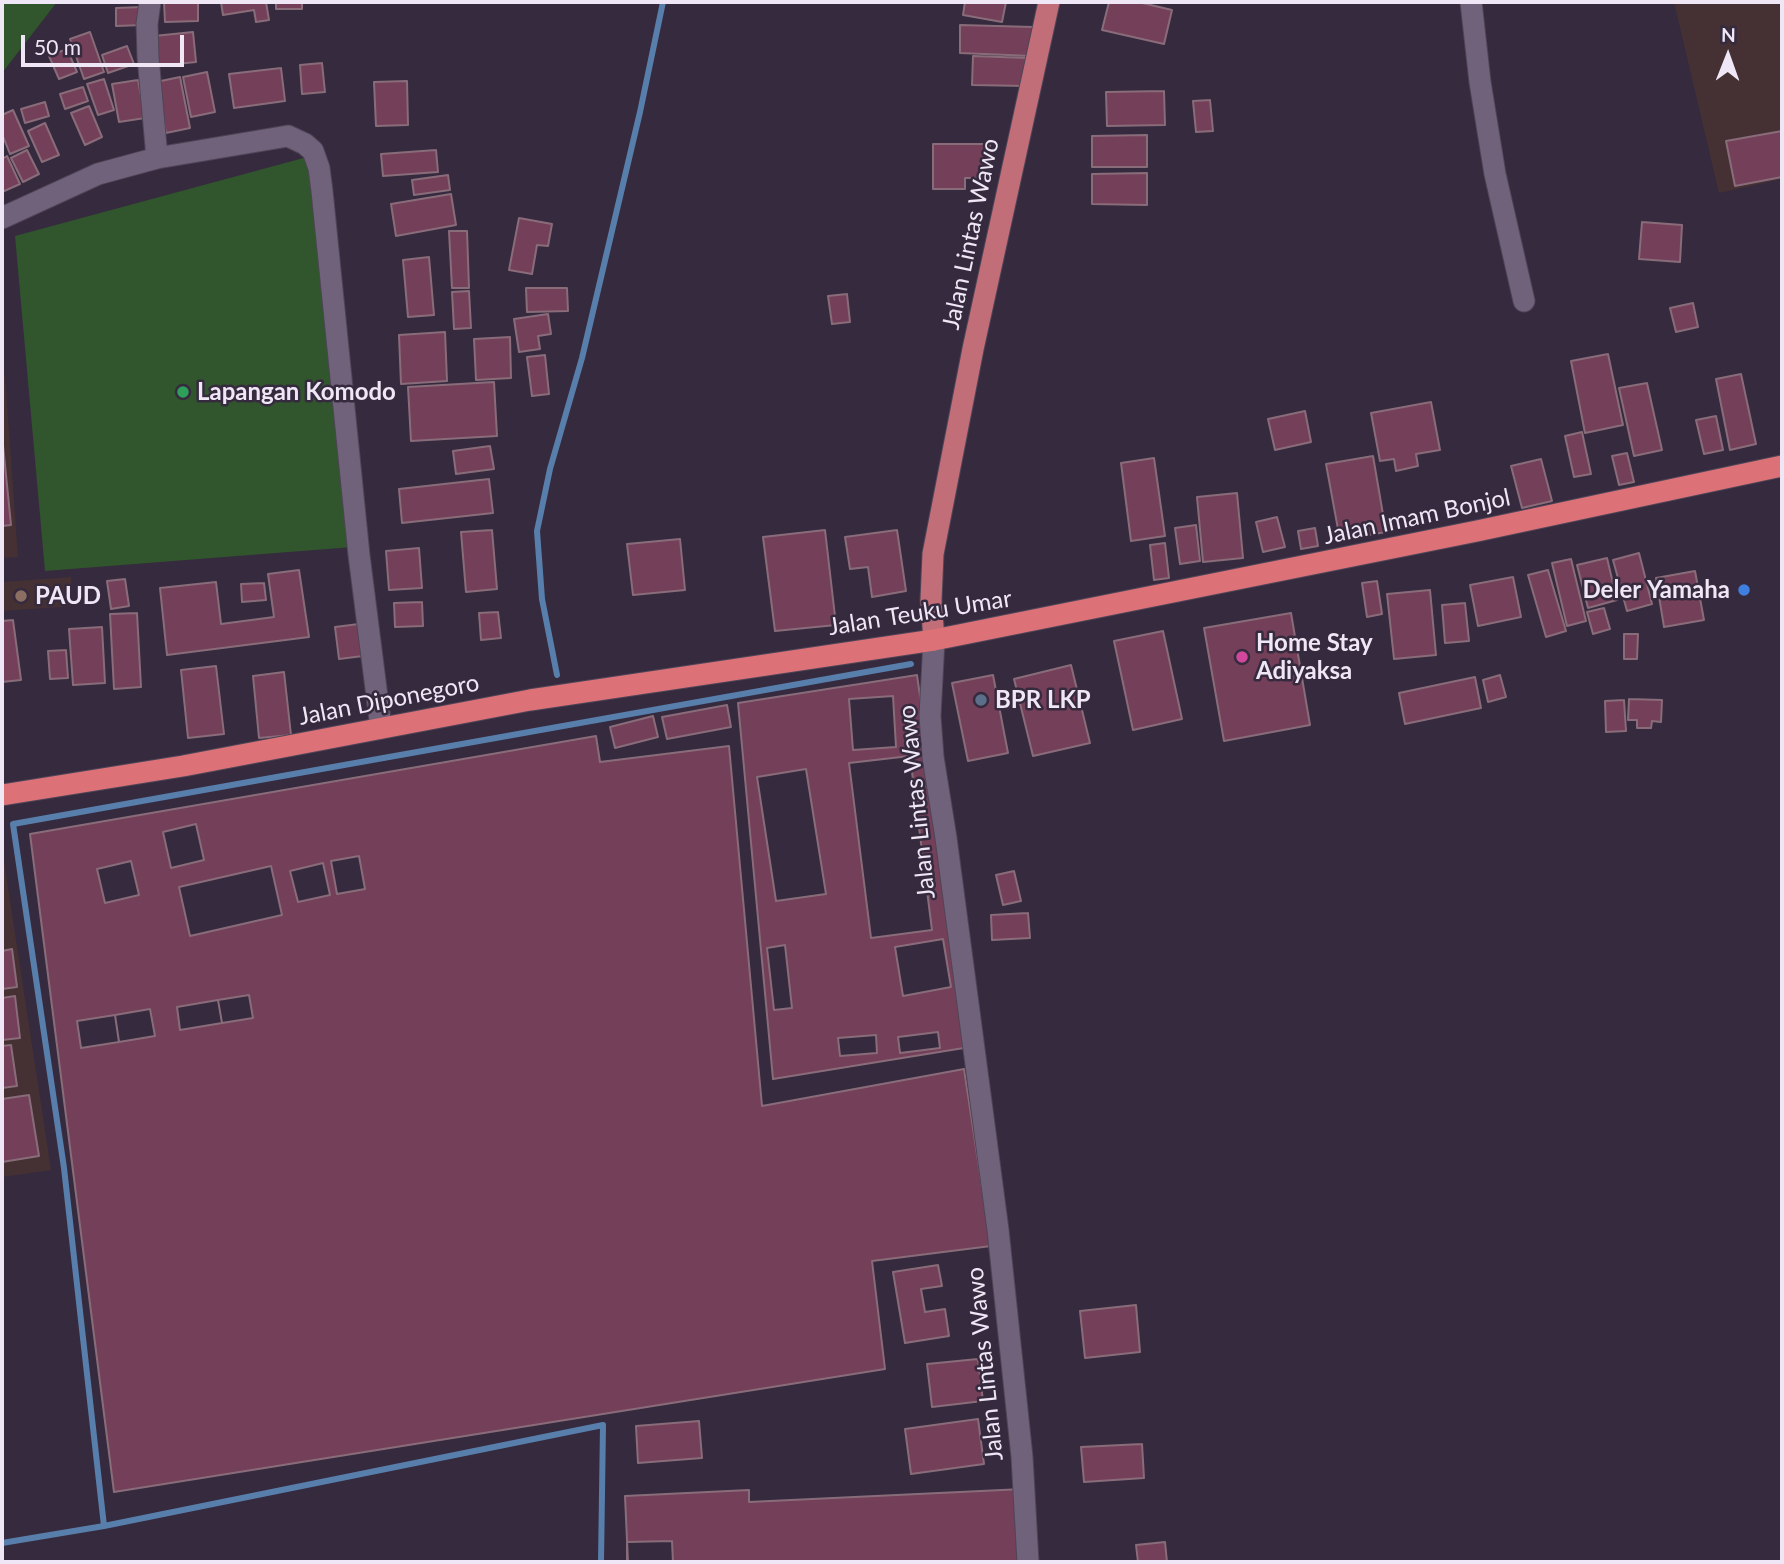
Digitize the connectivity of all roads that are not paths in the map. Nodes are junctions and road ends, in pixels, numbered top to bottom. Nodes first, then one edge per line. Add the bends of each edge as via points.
1 (150, 2) edge
2 (1049, 2) edge
3 (1471, 2) edge
4 (157, 158) junction
5 (2, 218) edge
6 (1524, 301) dead end
7 (1782, 466) edge
8 (1062, 616) joint
9 (934, 640) junction
10 (787, 662) joint
11 (381, 728) junction
12 (2, 794) edge
13 (1028, 1562) edge

1 - 4 street via 148,57
2 - 9 main road, Jalan Lintas Wawo via 972,349 933,554
3 - 6 street via 1495,174
4 - 5 street via 98,174
4 - 11 street via 288,136 313,151 323,191
7 - 8 highway, Jalan Imam Bonjol
8 - 9 highway, Jalan Teuku Umar
9 - 10 highway, Jalan Teuku Umar
9 - 13 street, Jalan Lintas Wawo via 933,757 998,1230
10 - 11 highway, Jalan Diponegoro via 530,700
11 - 12 highway, Jalan Diponegoro

